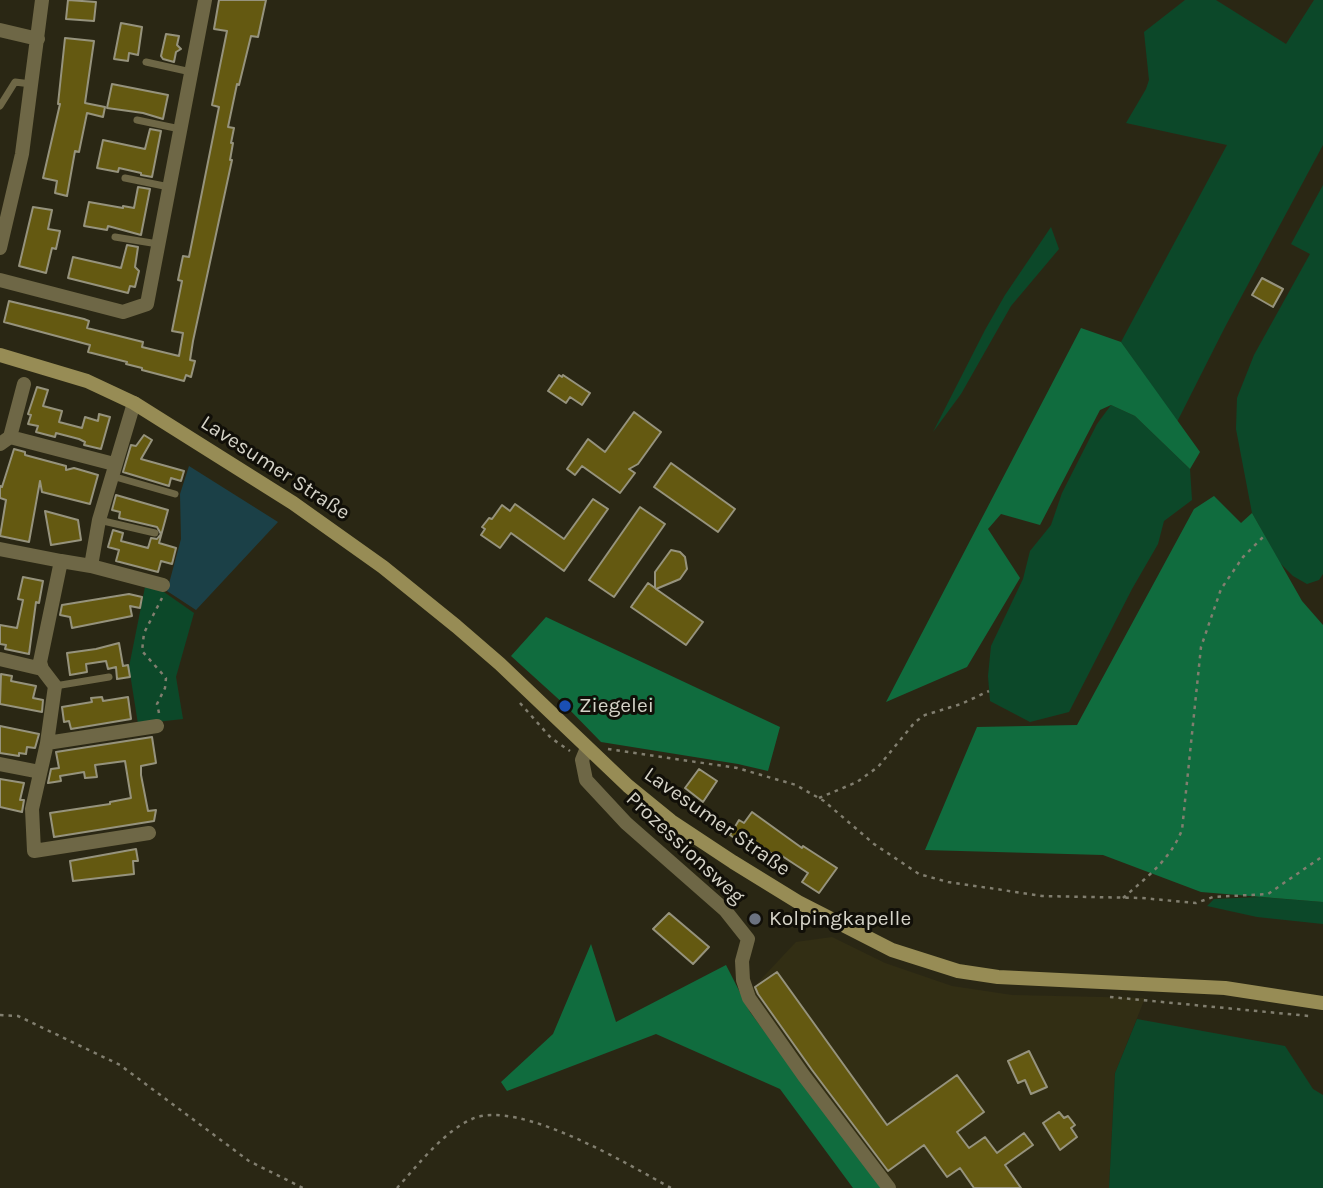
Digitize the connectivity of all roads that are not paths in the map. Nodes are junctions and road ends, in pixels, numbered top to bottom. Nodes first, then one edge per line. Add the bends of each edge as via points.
1 (41, 0) edge
2 (205, 0) edge
3 (0, 30) edge
4 (38, 39) junction
5 (146, 62) dead end
6 (192, 72) junction
7 (32, 84) junction
8 (0, 106) edge
9 (137, 120) dead end
10 (180, 129) junction
11 (125, 178) dead end
12 (169, 187) junction
13 (115, 237) dead end
14 (158, 244) junction
15 (0, 248) edge
16 (0, 280) edge
17 (0, 355) edge
18 (23, 384) dead end
19 (134, 403) junction
20 (5, 440) edge
21 (113, 470) junction
22 (175, 494) dead end
23 (99, 520) junction
24 (155, 533) dead end
25 (0, 549) edge
26 (61, 561) junction
27 (91, 566) junction
28 (163, 585) road end
29 (0, 659) edge
30 (42, 669) junction
31 (109, 677) dead end
32 (55, 685) junction
33 (157, 726) road end
34 (47, 743) junction
35 (584, 754) junction
36 (0, 764) edge
37 (40, 772) junction
38 (149, 833) dead end
39 (1323, 1003) edge
40 (889, 1188) edge

1 - 4 street
2 - 6 street
3 - 4 street
4 - 7 street
5 - 6 lane
6 - 10 street
7 - 8 lane via 15,82
7 - 15 street via 22,155
9 - 10 lane
10 - 12 street
11 - 12 lane
12 - 14 street
13 - 14 lane
14 - 16 street via 147,304 123,312
17 - 19 street, Lavesumer Straße via 87,381
18 - 20 street
19 - 21 street
19 - 35 street, Lavesumer Straße via 293,503 383,567 500,664
20 - 21 street
21 - 22 lane
21 - 23 street
23 - 24 lane
23 - 27 street
25 - 26 street
26 - 27 street
26 - 30 street
27 - 28 street
29 - 30 street
30 - 32 street
31 - 32 lane
32 - 34 street
33 - 34 street
34 - 37 street
35 - 39 street, Lavesumer Straße via 733,862 837,923 924,962 998,977 1225,988
35 - 40 street, Prozessionsweg via 586,780 605,802 725,910 748,939 742,961 750,998
36 - 37 street
37 - 38 street via 32,809 34,851

